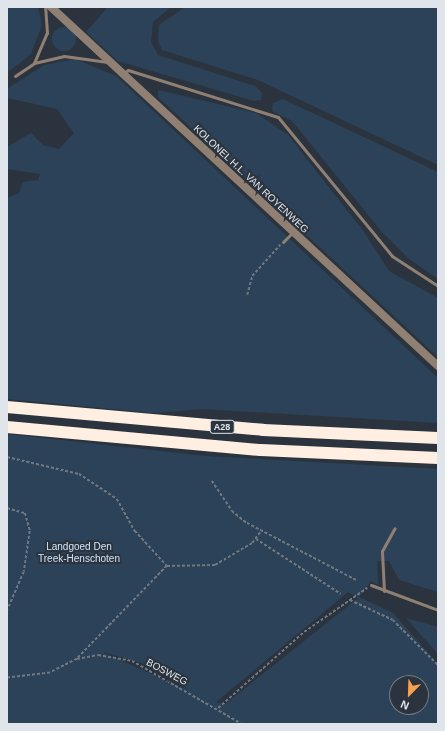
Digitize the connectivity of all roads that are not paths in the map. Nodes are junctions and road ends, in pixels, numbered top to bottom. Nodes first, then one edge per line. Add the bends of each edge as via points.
1 (45, 7) edge
2 (50, 7) edge
3 (34, 63) junction
4 (111, 63) junction
5 (123, 74) junction
6 (15, 76) dead end
7 (293, 231) junction
8 (283, 242) road end
9 (438, 286) edge
10 (438, 366) edge
11 (7, 407) edge
12 (7, 427) edge
13 (438, 438) edge
14 (438, 458) edge
15 (395, 528) dead end
16 (371, 585) road end
17 (384, 591) junction
18 (438, 610) edge

1 - 3 lane via 46,39
2 - 4 street, KOLONEL H.L. VAN ROYENWEG
3 - 4 lane via 73,56
3 - 6 lane
4 - 5 street, KOLONEL H.L. VAN ROYENWEG
5 - 7 street, KOLONEL H.L. VAN ROYENWEG
5 - 9 lane via 128,70 278,117 392,256
7 - 8 lane
7 - 10 street, KOLONEL H.L. VAN ROYENWEG
11 - 13 highway, A28 via 264,430
12 - 14 highway, A28 via 261,450
15 - 17 lane via 382,551
16 - 17 lane
17 - 18 lane

